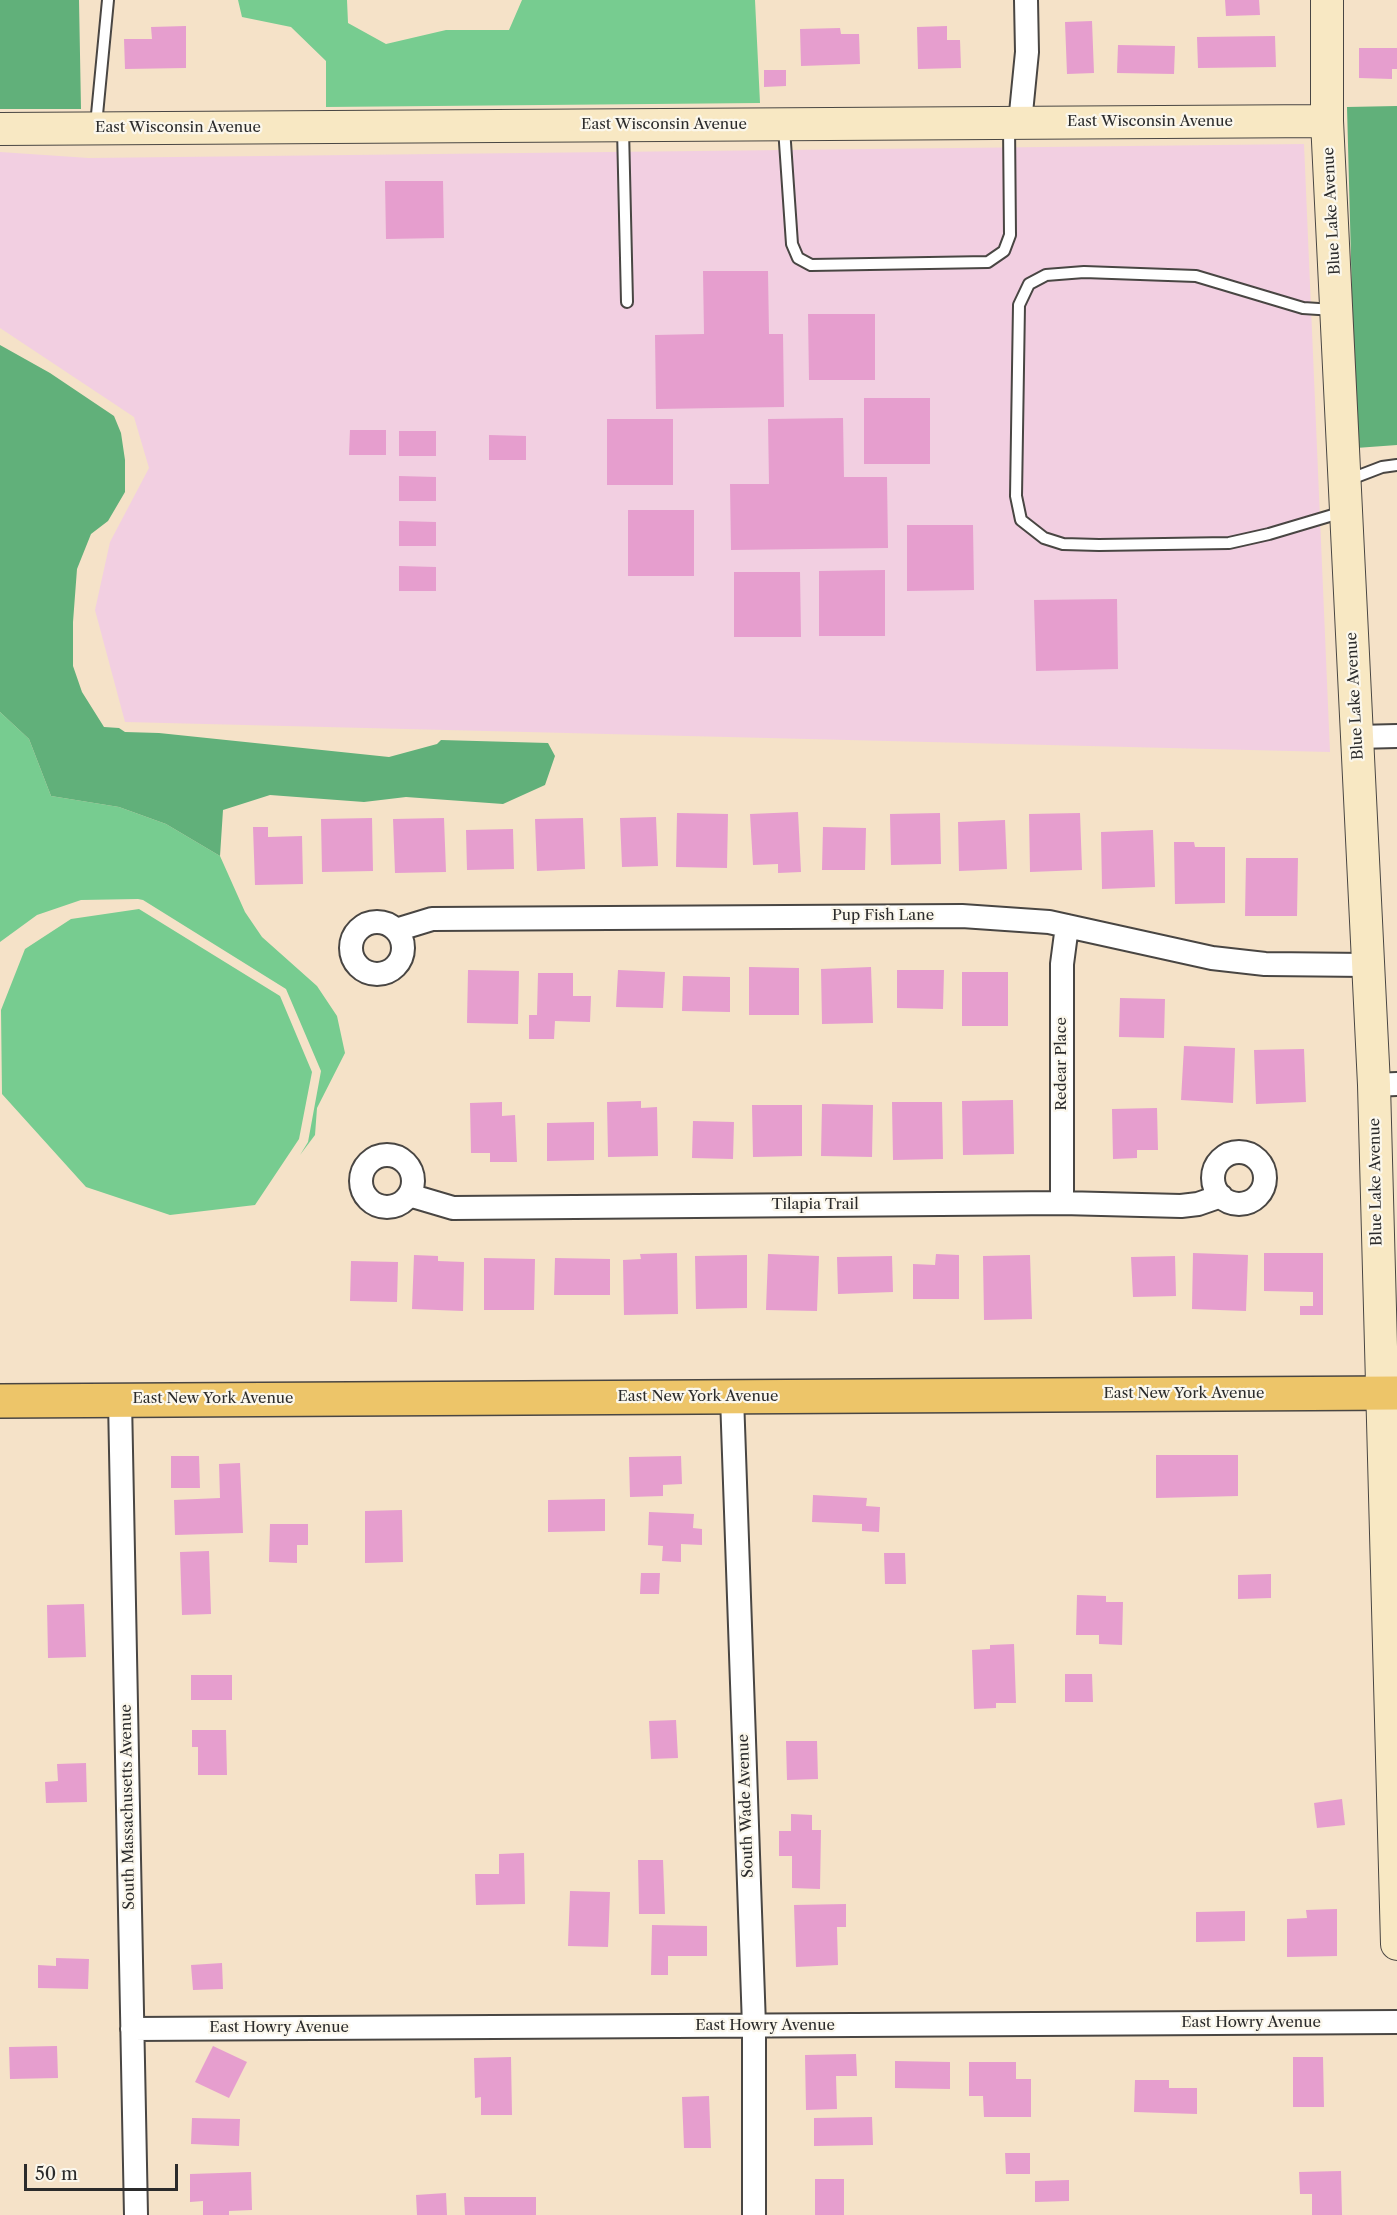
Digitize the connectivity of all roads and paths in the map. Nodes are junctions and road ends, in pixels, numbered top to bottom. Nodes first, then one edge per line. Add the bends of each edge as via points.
1 (108, 0) edge
2 (1026, 0) edge
3 (1327, 0) edge
4 (1327, 121) junction
5 (1015, 123) junction
6 (784, 125) junction
7 (623, 126) junction
8 (0, 129) edge
9 (96, 129) junction
10 (627, 302) dead end
11 (1337, 310) junction
12 (1397, 465) edge
13 (1346, 496) junction
14 (1397, 736) edge
15 (1357, 737) junction
16 (1067, 926) junction
17 (396, 930) dead end
18 (1368, 965) junction
19 (1385, 1084) edge
20 (409, 1195) dead end
21 (1221, 1196) dead end
22 (1062, 1203) junction
23 (1389, 1393) edge
24 (732, 1396) junction
25 (120, 1400) junction
26 (0, 1401) edge
27 (1394, 1719) edge
28 (1397, 1944) edge
29 (1397, 2022) edge
30 (754, 2026) junction
31 (132, 2029) junction
32 (136, 2215) edge
33 (754, 2215) edge

1 - 9 lane
2 - 5 street via 1027,52
3 - 4 main road, Blue Lake Avenue
4 - 5 main road, East Wisconsin Avenue
4 - 11 main road, Blue Lake Avenue
5 - 6 main road, East Wisconsin Avenue
5 - 6 lane via 1010,235 1004,251 988,262 811,265 798,258 792,244
6 - 7 main road, East Wisconsin Avenue
7 - 9 main road, East Wisconsin Avenue
7 - 10 lane
8 - 9 main road, East Wisconsin Avenue
11 - 13 main road, Blue Lake Avenue
11 - 13 lane via 1303,308 1196,276 1084,272 1046,275 1029,284 1019,305 1016,495 1021,520 1044,538 1063,544 1099,545 1229,543 1269,534
12 - 13 lane via 1382,467
13 - 15 main road, Blue Lake Avenue
14 - 15 street
15 - 18 main road, Blue Lake Avenue
16 - 17 street, Pup Fish Lane via 951,916 432,919
16 - 18 street, Pup Fish Lane via 1212,958 1265,964
16 - 22 street, Redear Place via 1062,964
18 - 19 main road, Blue Lake Avenue
19 - 23 main road, Blue Lake Avenue
20 - 22 street, Tilapia Trail via 453,1208
21 - 22 street, Tilapia Trail via 1181,1206
23 - 24 main road, East New York Avenue
23 - 27 main road, Blue Lake Avenue
24 - 25 main road, East New York Avenue
24 - 30 street, South Wade Avenue
25 - 26 main road, East New York Avenue
25 - 31 street, South Massachusetts Avenue
27 - 28 main road, Blue Lake Avenue
29 - 30 street, East Howry Avenue
30 - 31 street, East Howry Avenue
30 - 33 street, South Wade Avenue
31 - 32 street, South Massachusetts Avenue

